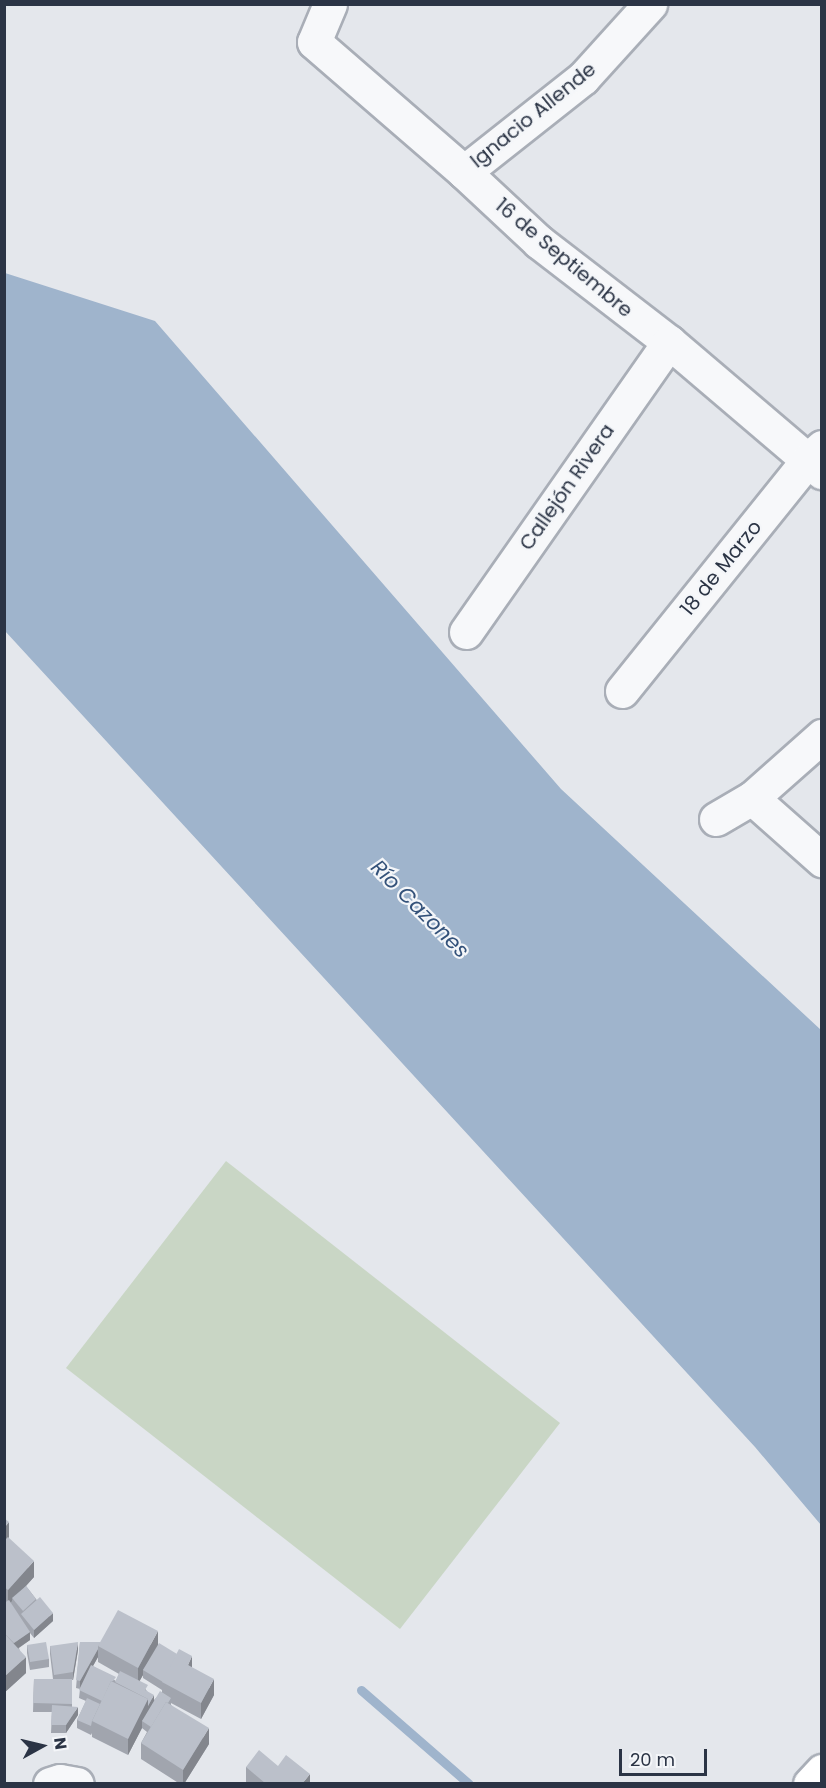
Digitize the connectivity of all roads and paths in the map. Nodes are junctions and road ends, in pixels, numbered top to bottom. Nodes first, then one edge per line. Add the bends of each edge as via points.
1 (330, 4) edge
2 (650, 4) edge
3 (464, 172) junction
4 (669, 342) junction
5 (817, 460) edge
6 (466, 632) dead end
7 (622, 691) dead end
8 (822, 736) edge
9 (752, 798) junction
10 (716, 819) dead end
11 (822, 860) edge
12 (822, 1771) edge
13 (50, 1784) edge
14 (77, 1784) edge
15 (810, 1784) edge

1 - 3 street, 16 de Septiembre via 314,42
2 - 3 street, Ignacio Allende via 584,78
3 - 4 street, 16 de Septiembre via 539,242
4 - 5 street, 16 de Septiembre
4 - 6 street, Callejón Rivera
5 - 7 street, 18 de Marzo
8 - 9 street
9 - 10 street
9 - 11 street
12 - 15 main road
13 - 14 street

